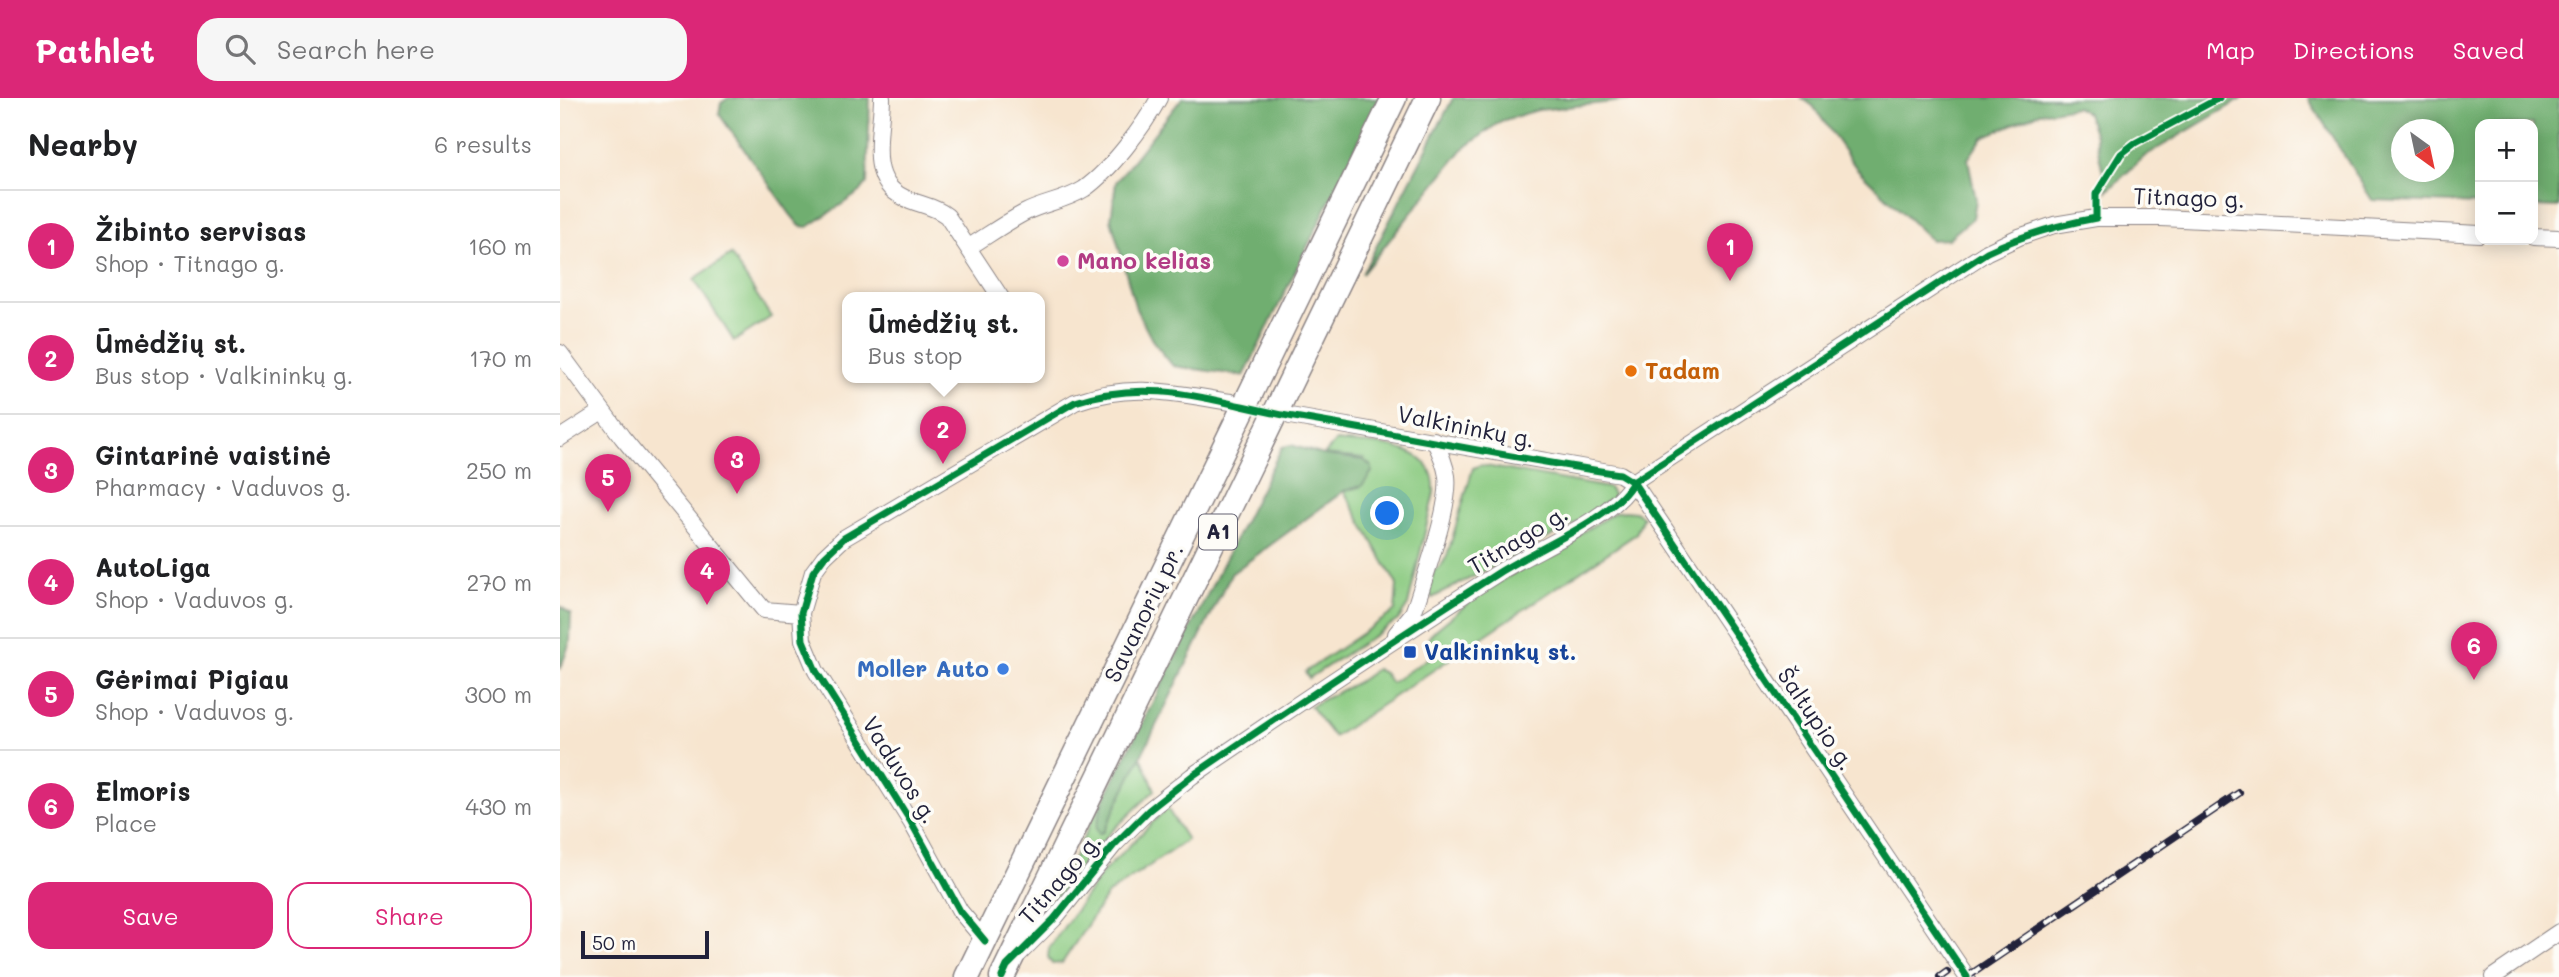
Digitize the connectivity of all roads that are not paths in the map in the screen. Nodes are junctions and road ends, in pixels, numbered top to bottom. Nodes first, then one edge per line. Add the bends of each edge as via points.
1 (882, 98) edge
2 (1159, 98) edge
3 (1394, 98) edge
4 (1429, 98) edge
5 (2475, 234) edge
6 (2538, 237) edge
7 (2559, 238) edge
8 (969, 247) junction
9 (996, 292) edge
10 (560, 353) edge
11 (1231, 402) dead end
12 (601, 411) junction
13 (1290, 416) dead end
14 (560, 438) edge
15 (1434, 440) junction
16 (1633, 482) junction
17 (801, 613) junction
18 (1384, 648) junction
19 (2559, 932) edge
20 (985, 941) junction
21 (1004, 972) edge
22 (967, 977) edge
23 (1967, 977) edge
24 (2493, 977) edge

1 - 8 street via 878,150 887,186 903,197 936,207
2 - 8 street via 1147,119 1085,188 1023,214
3 - 20 highway, Savanorių pr. / A1
4 - 21 highway, Savanorių pr. / A1
5 - 16 street, Titnago g. via 2162,218 2096,218 2054,225 1987,252
6 - 7 street
8 - 9 street
10 - 12 street
11 - 17 street via 1149,390 1097,394 1075,402 844,538 813,572
12 - 14 street
12 - 17 street via 764,610
13 - 15 street, Valkininkų g.
15 - 16 street, Valkininkų g. via 1620,474
15 - 18 street via 1448,478 1446,503 1413,612
16 - 18 street, Titnago g. via 1622,499
16 - 23 street, Šaltupio g.
17 - 20 street, Vaduvos g. via 803,640 816,671 911,822 960,911
18 - 21 street, Titnago g. via 1192,776 1149,810
19 - 24 street
20 - 22 highway, Savanorių pr. / A1

